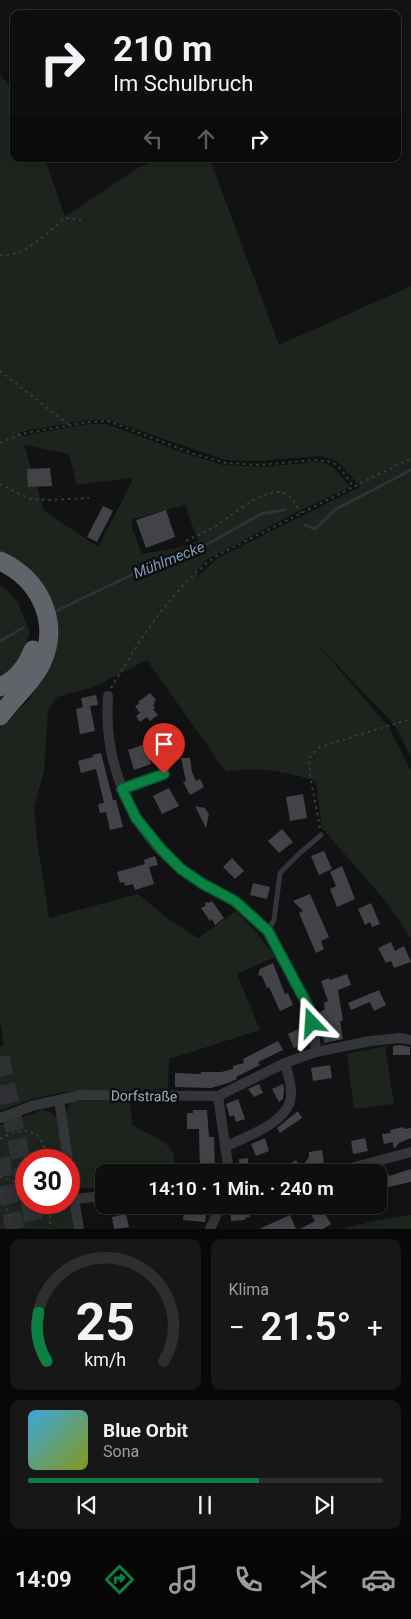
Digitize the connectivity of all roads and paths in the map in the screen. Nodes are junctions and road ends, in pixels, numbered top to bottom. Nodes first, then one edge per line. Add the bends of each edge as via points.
1 (81, 220) dead end
2 (0, 255) edge
3 (0, 371) edge
4 (69, 425) junction
5 (0, 443) edge
6 (411, 458) edge
7 (0, 484) edge
8 (354, 488) junction
9 (89, 498) dead end
10 (300, 513) junction
11 (186, 541) dead end
12 (0, 562) edge
13 (0, 574) edge
14 (0, 687) edge
15 (108, 696) joint
16 (0, 716) edge
17 (407, 720) dead end
18 (164, 774) dead end
19 (122, 789) junction
20 (321, 835) joint
21 (268, 931) junction
22 (411, 1040) edge
23 (316, 1052) junction
24 (284, 1063) junction
25 (218, 1096) junction
26 (59, 1100) junction
27 (0, 1118) edge
28 (0, 1139) edge
29 (225, 1147) junction
30 (45, 1149) edge
31 (66, 1149) edge
32 (411, 1152) edge
33 (228, 1164) edge
34 (363, 1164) edge
35 (0, 1177) edge
36 (15, 1181) edge
37 (0, 1190) edge
38 (95, 1197) edge
39 (80, 1198) edge
40 (50, 1214) edge
41 (77, 1214) edge
42 (217, 1214) edge
43 (10, 1229) edge
44 (50, 1229) edge
45 (80, 1229) edge
46 (210, 1229) edge

1 - 2 path via 64,218 32,245 17,253
3 - 4 path
4 - 5 path via 20,434
4 - 8 path via 108,421 226,463 332,462
6 - 8 path
7 - 9 path via 30,499
8 - 10 path
10 - 11 path via 291,497 273,493 258,498
10 - 15 path via 216,556 194,575 150,625
12 - 16 highway via 18,571 36,589 46,610 49,632 41,664
13 - 14 highway via 26,595 37,629 34,648 24,668
15 - 19 street via 106,718 111,754
17 - 20 path via 320,747 309,758
18 - 19 street
19 - 21 street via 136,818 181,869 235,901
20 - 21 lane via 280,873 274,920
21 - 23 street via 309,1008
22 - 23 street, Dorfstraße via 370,1041
23 - 24 street, Dorfstraße
24 - 25 street, Dorfstraße
24 - 29 street via 292,1094 285,1113 270,1125
25 - 26 street, Dorfstraße via 81,1095
25 - 29 street
26 - 27 street, Dorfstraße
26 - 31 street
28 - 30 path via 13,1132 27,1130 33,1132
29 - 33 street
32 - 34 street
35 - 36 path
37 - 43 path via 10,1218
38 - 39 street
40 - 44 path
41 - 45 street
42 - 46 street

